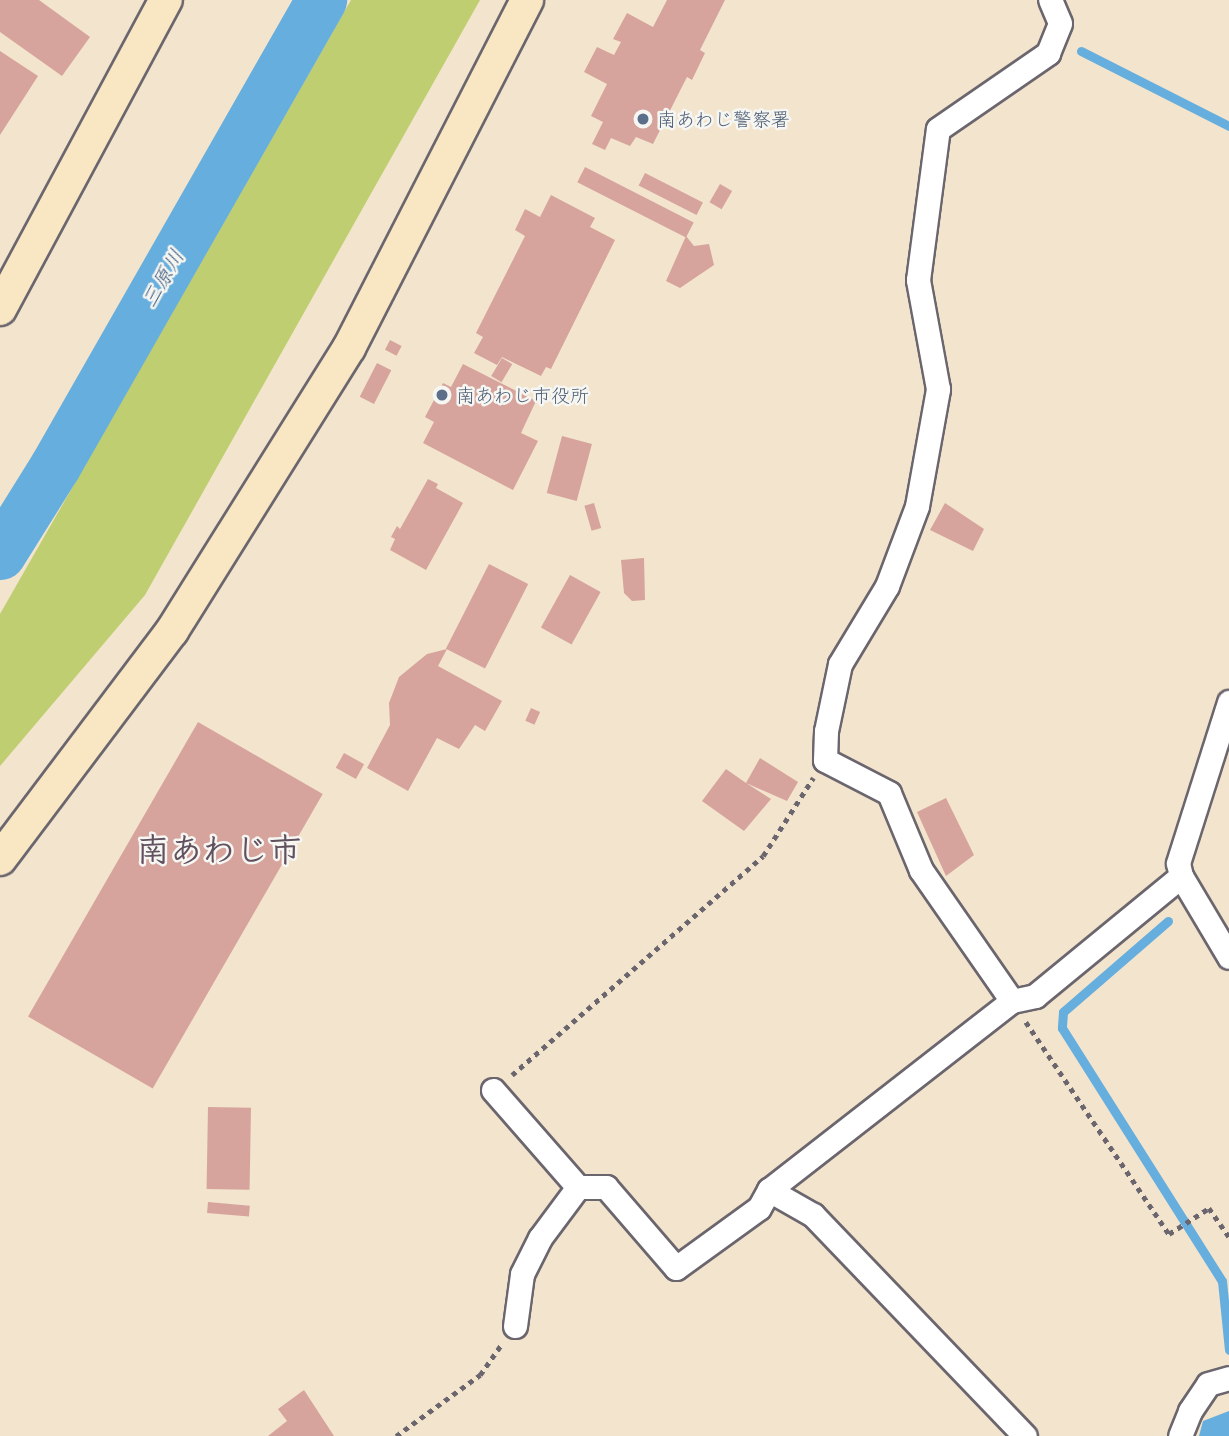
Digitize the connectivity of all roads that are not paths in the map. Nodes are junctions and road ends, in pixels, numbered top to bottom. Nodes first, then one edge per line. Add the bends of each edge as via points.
1 (166, 0) edge
2 (527, 0) edge
3 (1050, 0) edge
4 (0, 309) edge
5 (1229, 702) edge
6 (0, 859) edge
7 (1181, 876) junction
8 (1229, 957) edge
9 (1012, 1001) junction
10 (494, 1090) road end
11 (578, 1188) junction
12 (769, 1190) junction
13 (515, 1326) road end
14 (1229, 1378) edge
15 (1025, 1436) edge
16 (1180, 1436) edge

1 - 4 street
2 - 6 street via 349,348 172,631
3 - 9 street via 1060,23 1048,53 938,129 918,280 938,389 918,506 887,586 840,664 826,731 825,760 889,793 921,870
5 - 7 street via 1178,863
7 - 8 street
7 - 9 street via 1035,996
9 - 12 street
10 - 11 street
11 - 12 street via 606,1187 676,1268 759,1208
11 - 13 street via 540,1238 523,1274
12 - 15 street via 813,1215
14 - 16 street via 1208,1384 1189,1411

